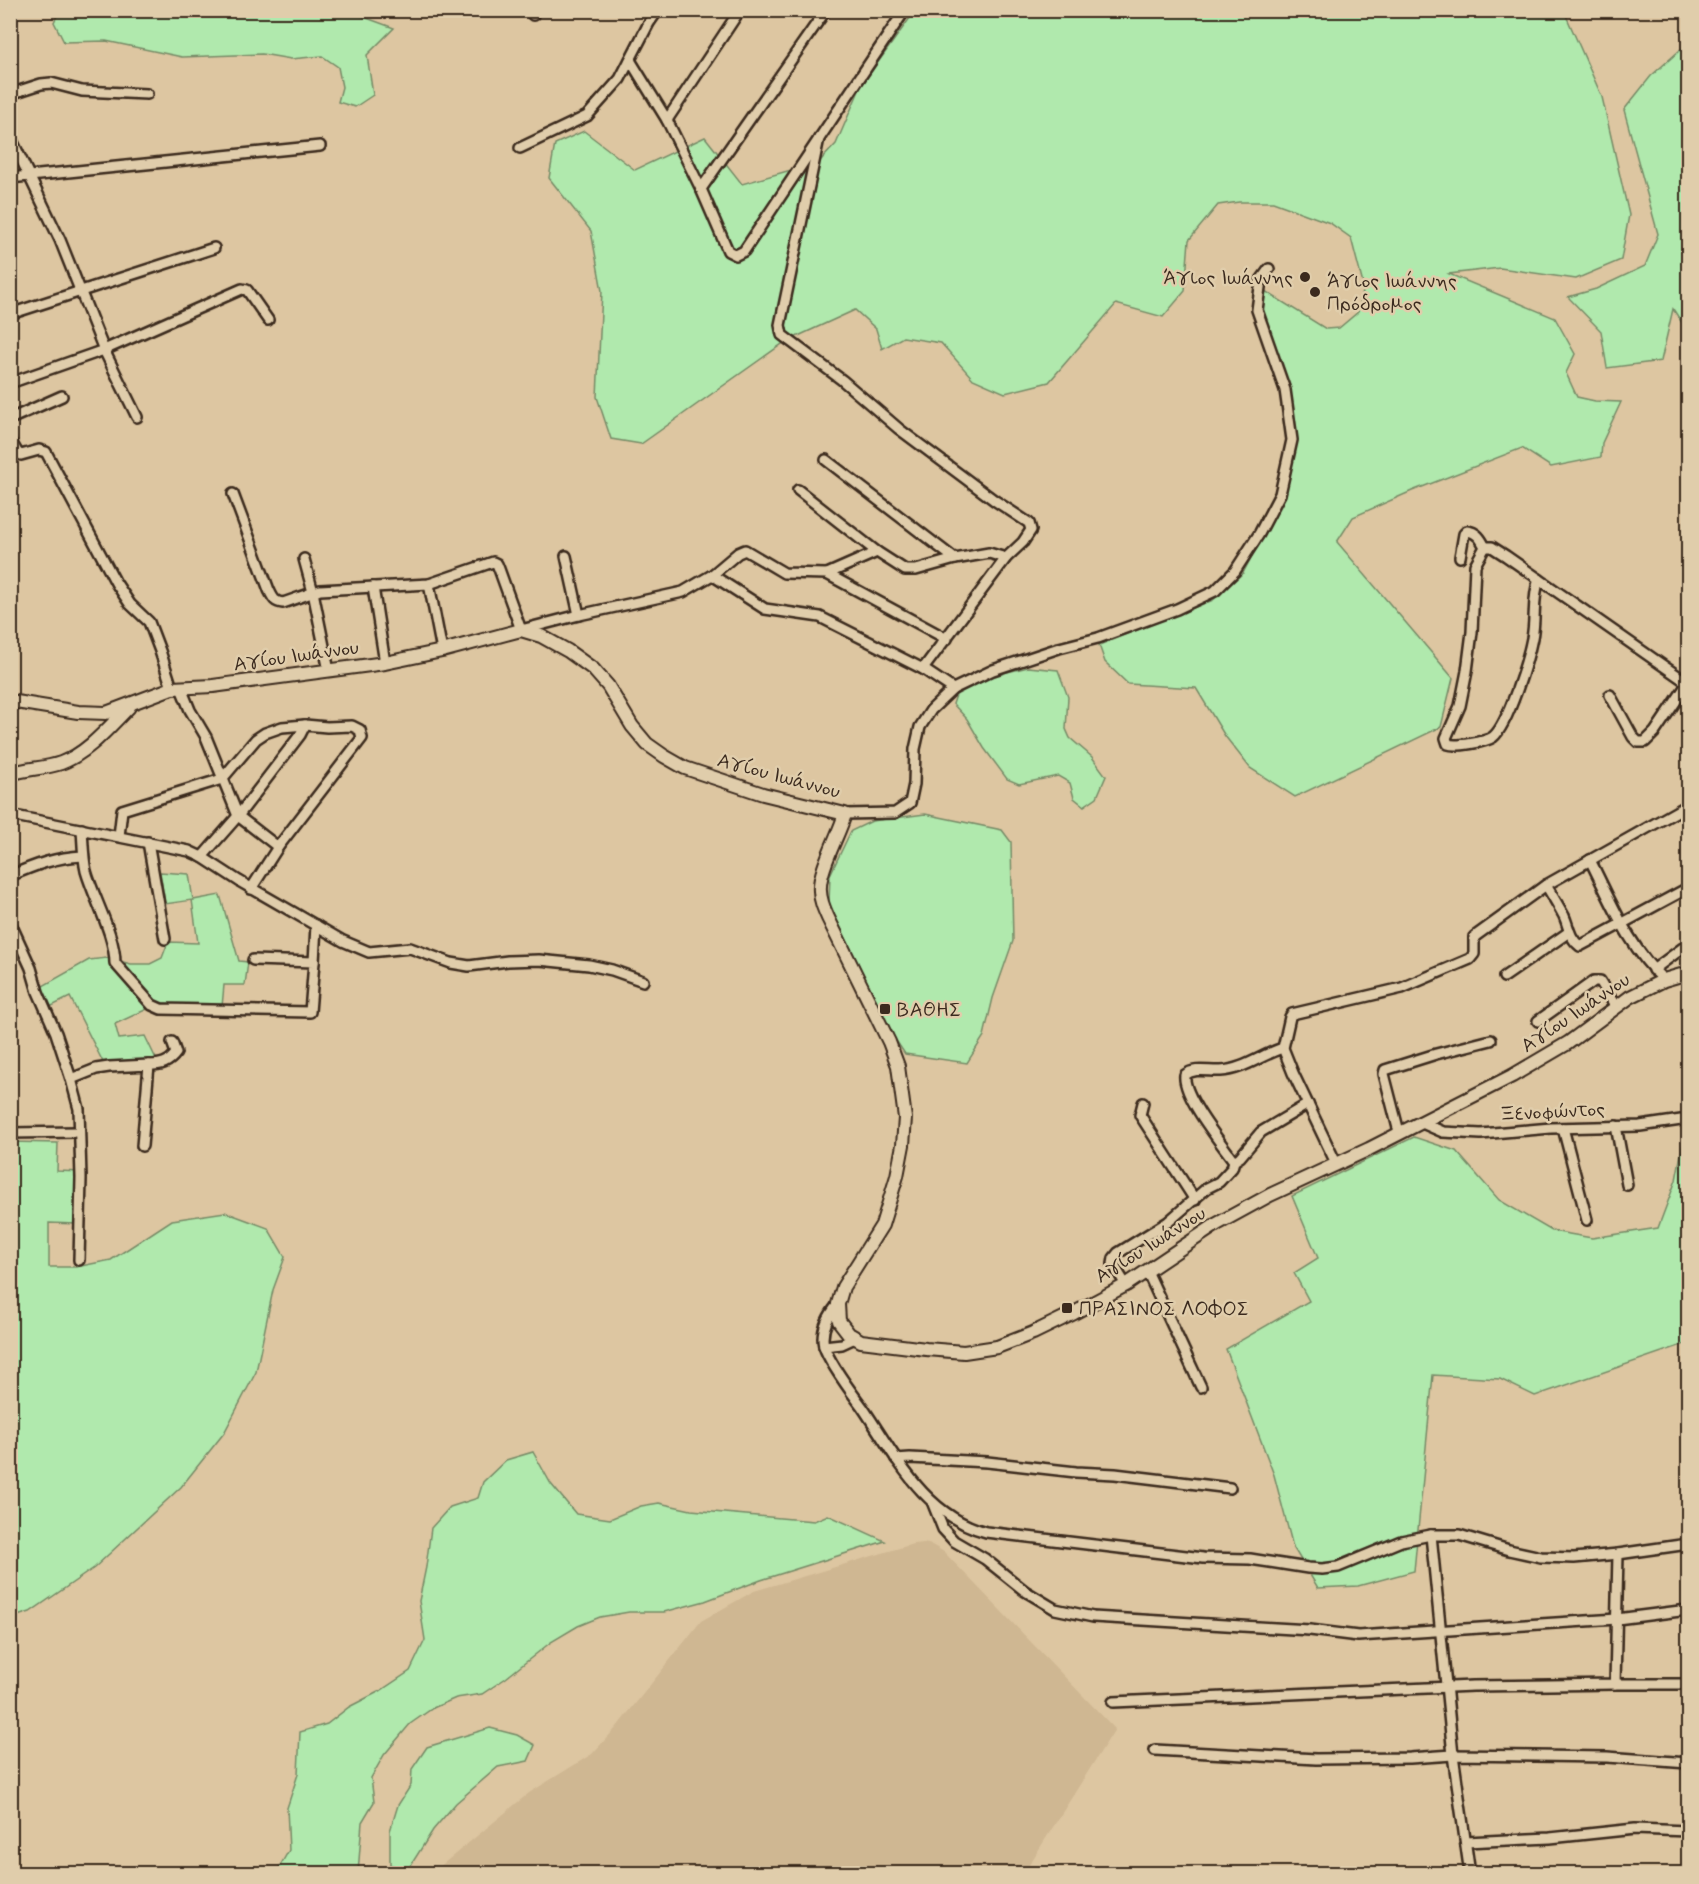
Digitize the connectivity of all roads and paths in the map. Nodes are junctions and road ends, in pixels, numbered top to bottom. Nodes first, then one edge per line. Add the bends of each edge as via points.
1 (658, 10) edge
2 (740, 10) edge
3 (826, 10) edge
4 (905, 10) edge
5 (630, 60) junction
6 (10, 94) edge
7 (147, 94) dead end
8 (667, 120) junction
9 (10, 136) edge
10 (819, 138) junction
11 (320, 146) dead end
12 (520, 148) dead end
13 (29, 176) junction
14 (10, 178) edge
15 (702, 189) junction
16 (214, 248) dead end
17 (1269, 269) dead end
18 (80, 291) junction
19 (10, 314) edge
20 (268, 320) dead end
21 (104, 350) junction
22 (10, 382) edge
23 (62, 396) dead end
24 (137, 417) dead end
25 (10, 419) edge
26 (10, 440) edge
27 (825, 460) dead end
28 (798, 490) dead end
29 (233, 494) dead end
30 (1485, 547) junction
31 (877, 552) junction
32 (566, 556) dead end
33 (1460, 557) dead end
34 (1006, 558) junction
35 (304, 559) dead end
36 (955, 559) junction
37 (827, 574) junction
38 (712, 575) junction
39 (1539, 579) junction
40 (429, 584) junction
41 (373, 587) junction
42 (313, 592) junction
43 (579, 615) junction
44 (521, 630) junction
45 (946, 639) junction
46 (441, 651) junction
47 (385, 663) junction
48 (923, 669) junction
49 (329, 671) junction
50 (1689, 683) edge
51 (176, 688) junction
52 (953, 689) junction
53 (1610, 695) dead end
54 (10, 701) edge
55 (132, 704) junction
56 (305, 724) junction
57 (10, 774) edge
58 (222, 779) junction
59 (1689, 805) edge
60 (845, 814) junction
61 (10, 815) edge
62 (238, 816) junction
63 (82, 829) junction
64 (119, 836) junction
65 (148, 842) junction
66 (278, 847) junction
67 (83, 856) junction
68 (202, 857) junction
69 (1590, 860) junction
70 (10, 876) edge
71 (1546, 885) junction
72 (1689, 888) edge
73 (251, 889) junction
74 (10, 922) edge
75 (1623, 923) junction
76 (316, 926) junction
77 (1569, 932) junction
78 (165, 939) dead end
79 (1689, 944) edge
80 (254, 960) dead end
81 (314, 962) junction
82 (1653, 970) junction
83 (1689, 974) edge
84 (1504, 977) dead end
85 (1664, 980) junction
86 (643, 981) dead end
87 (1616, 1007) junction
88 (1538, 1021) dead end
89 (1491, 1040) dead end
90 (172, 1042) dead end
91 (1283, 1048) junction
92 (149, 1065) junction
93 (71, 1078) junction
94 (1143, 1103) dead end
95 (1308, 1104) junction
96 (1689, 1119) edge
97 (1420, 1122) junction
98 (1616, 1126) junction
99 (1563, 1128) junction
100 (78, 1131) junction
101 (1399, 1132) junction
102 (10, 1133) edge
103 (142, 1146) dead end
104 (1234, 1161) junction
105 (1336, 1163) junction
106 (1628, 1185) dead end
107 (1195, 1200) junction
108 (1587, 1220) dead end
109 (79, 1260) dead end
110 (1147, 1271) junction
111 (1126, 1285) junction
112 (838, 1304) junction
113 (855, 1338) junction
114 (824, 1346) junction
115 (1201, 1387) dead end
116 (896, 1459) junction
117 (1230, 1488) dead end
118 (933, 1503) junction
119 (1431, 1535) junction
120 (1689, 1544) edge
121 (1618, 1554) junction
122 (1689, 1610) edge
123 (1617, 1619) junction
124 (1440, 1631) junction
125 (1615, 1684) junction
126 (1689, 1684) edge
127 (1445, 1688) junction
128 (1113, 1702) dead end
129 (1155, 1750) dead end
130 (1453, 1755) junction
131 (1689, 1763) edge
132 (1689, 1831) edge
133 (1466, 1842) junction
134 (1470, 1874) edge

1 - 5 street
2 - 8 street
3 - 15 street
4 - 10 street
5 - 8 street
5 - 12 street via 620,79 587,116
6 - 7 street via 51,83 82,91
8 - 15 street
9 - 13 street
10 - 15 street via 744,251 736,255 728,251
10 - 34 street via 780,325 782,335 899,429 1029,522 1031,530
11 - 13 street
13 - 14 street
13 - 18 street
16 - 18 street
17 - 52 street via 1261,280 1257,310 1285,390 1292,440 1280,494 1235,571 1215,591 1177,609 993,670
18 - 19 street
18 - 21 street
20 - 21 street via 247,290 242,289
21 - 22 street
21 - 24 street
23 - 25 street
26 - 51 street via 21,455 46,452 116,583 148,622
27 - 36 street
28 - 31 street
29 - 42 street via 273,600 283,603
30 - 33 street via 1479,537 1467,531
30 - 39 street via 1492,547
30 - 39 street via 1475,565 1467,671 1460,706 1446,738 1448,744 1486,740 1499,729 1532,638
31 - 36 street via 905,570
31 - 37 street
32 - 43 street
34 - 36 street via 989,553
34 - 45 street
35 - 42 street
37 - 38 street via 784,573 745,550
37 - 45 street
38 - 43 street via 683,592
38 - 48 street via 765,609 820,617
39 - 50 street
40 - 41 street
40 - 44 street via 493,562 497,564
40 - 46 street
41 - 42 street
41 - 47 street
42 - 49 street
43 - 44 street
44 - 46 street, Αγίου Ιωάννου
44 - 60 street, Αγίου Ιωάννου via 568,651 601,676 647,744 685,768 753,791
45 - 48 street
46 - 47 street, Αγίου Ιωάννου
47 - 49 street, Αγίου Ιωάννου
48 - 52 street
49 - 51 street, Αγίου Ιωάννου
50 - 53 street via 1645,742 1633,737
51 - 55 street, Αγίου Ιωάννου
51 - 58 street via 206,736
52 - 60 street via 920,727 910,802 895,813
54 - 55 street via 95,713
55 - 57 street, Αγίου Ιωάννου via 75,756 61,763
56 - 58 street via 265,733
56 - 62 street
56 - 66 street via 352,726 362,738
58 - 62 street
58 - 64 street via 122,810
59 - 69 street
60 - 112 street, Αγίου Ιωάννου via 821,877 820,898 889,1042 898,1066 905,1118 897,1176 882,1225 846,1281
61 - 63 street
62 - 66 street
62 - 68 street
63 - 64 street
63 - 67 street
64 - 65 street
65 - 68 street
65 - 78 street
66 - 73 street
67 - 70 street via 63,856
67 - 81 street via 115,963 157,1008 310,1012
68 - 73 street
69 - 71 street
69 - 75 street
71 - 77 street
71 - 91 street via 1474,937 1474,954 1470,959 1402,988 1292,1014
72 - 75 street
73 - 76 street
74 - 93 street
75 - 77 street via 1580,946
75 - 82 street
76 - 81 street
76 - 86 street via 369,952 410,948 469,966 539,960 589,965
77 - 84 street
79 - 82 street
80 - 81 street
82 - 85 street
83 - 85 street, Αγίου Ιωάννου
85 - 87 street, Αγίου Ιωάννου
87 - 88 street via 1605,985 1594,981
87 - 97 street, Αγίου Ιωάννου via 1568,1044
89 - 101 street via 1385,1070
90 - 92 street via 176,1053 172,1059
91 - 95 street
91 - 104 street via 1223,1071 1189,1071 1185,1075 1185,1087
92 - 93 street via 109,1066
92 - 103 street
93 - 100 street via 79,1109
94 - 107 street via 1140,1115
95 - 104 street via 1261,1132
95 - 105 street
96 - 98 street, Ξενοφώντος
97 - 99 street, Ξενοφώντος via 1443,1132 1481,1134
97 - 101 street, Αγίου Ιωάννου
98 - 99 street, Ξενοφώντος
98 - 106 street
99 - 108 street
100 - 102 street
100 - 109 street
101 - 105 street, Αγίου Ιωάννου
104 - 107 street via 1227,1174
105 - 110 street, Αγίου Ιωάννου via 1217,1224
107 - 111 street via 1114,1258 1113,1264
110 - 111 street, Αγίου Ιωάννου
110 - 115 street
111 - 113 street, Αγίου Ιωάννου via 997,1347 964,1352 926,1350
112 - 113 street via 842,1327
112 - 114 street via 828,1318
113 - 114 street
114 - 116 street
116 - 117 street via 987,1462
116 - 118 street
118 - 119 street via 971,1528 986,1532 1308,1568 1338,1567 1401,1541
118 - 124 street via 943,1529 954,1541 1055,1609 1093,1617 1310,1629 1358,1636
119 - 121 street via 1459,1535 1541,1557
119 - 124 street
120 - 121 street
121 - 123 street
122 - 123 street
123 - 124 street
123 - 125 street
124 - 127 street
125 - 126 street
125 - 127 street
127 - 128 street
127 - 130 street
129 - 130 street via 1316,1759
130 - 131 street via 1607,1757
130 - 133 street
132 - 133 street via 1635,1829 1550,1839
133 - 134 street

